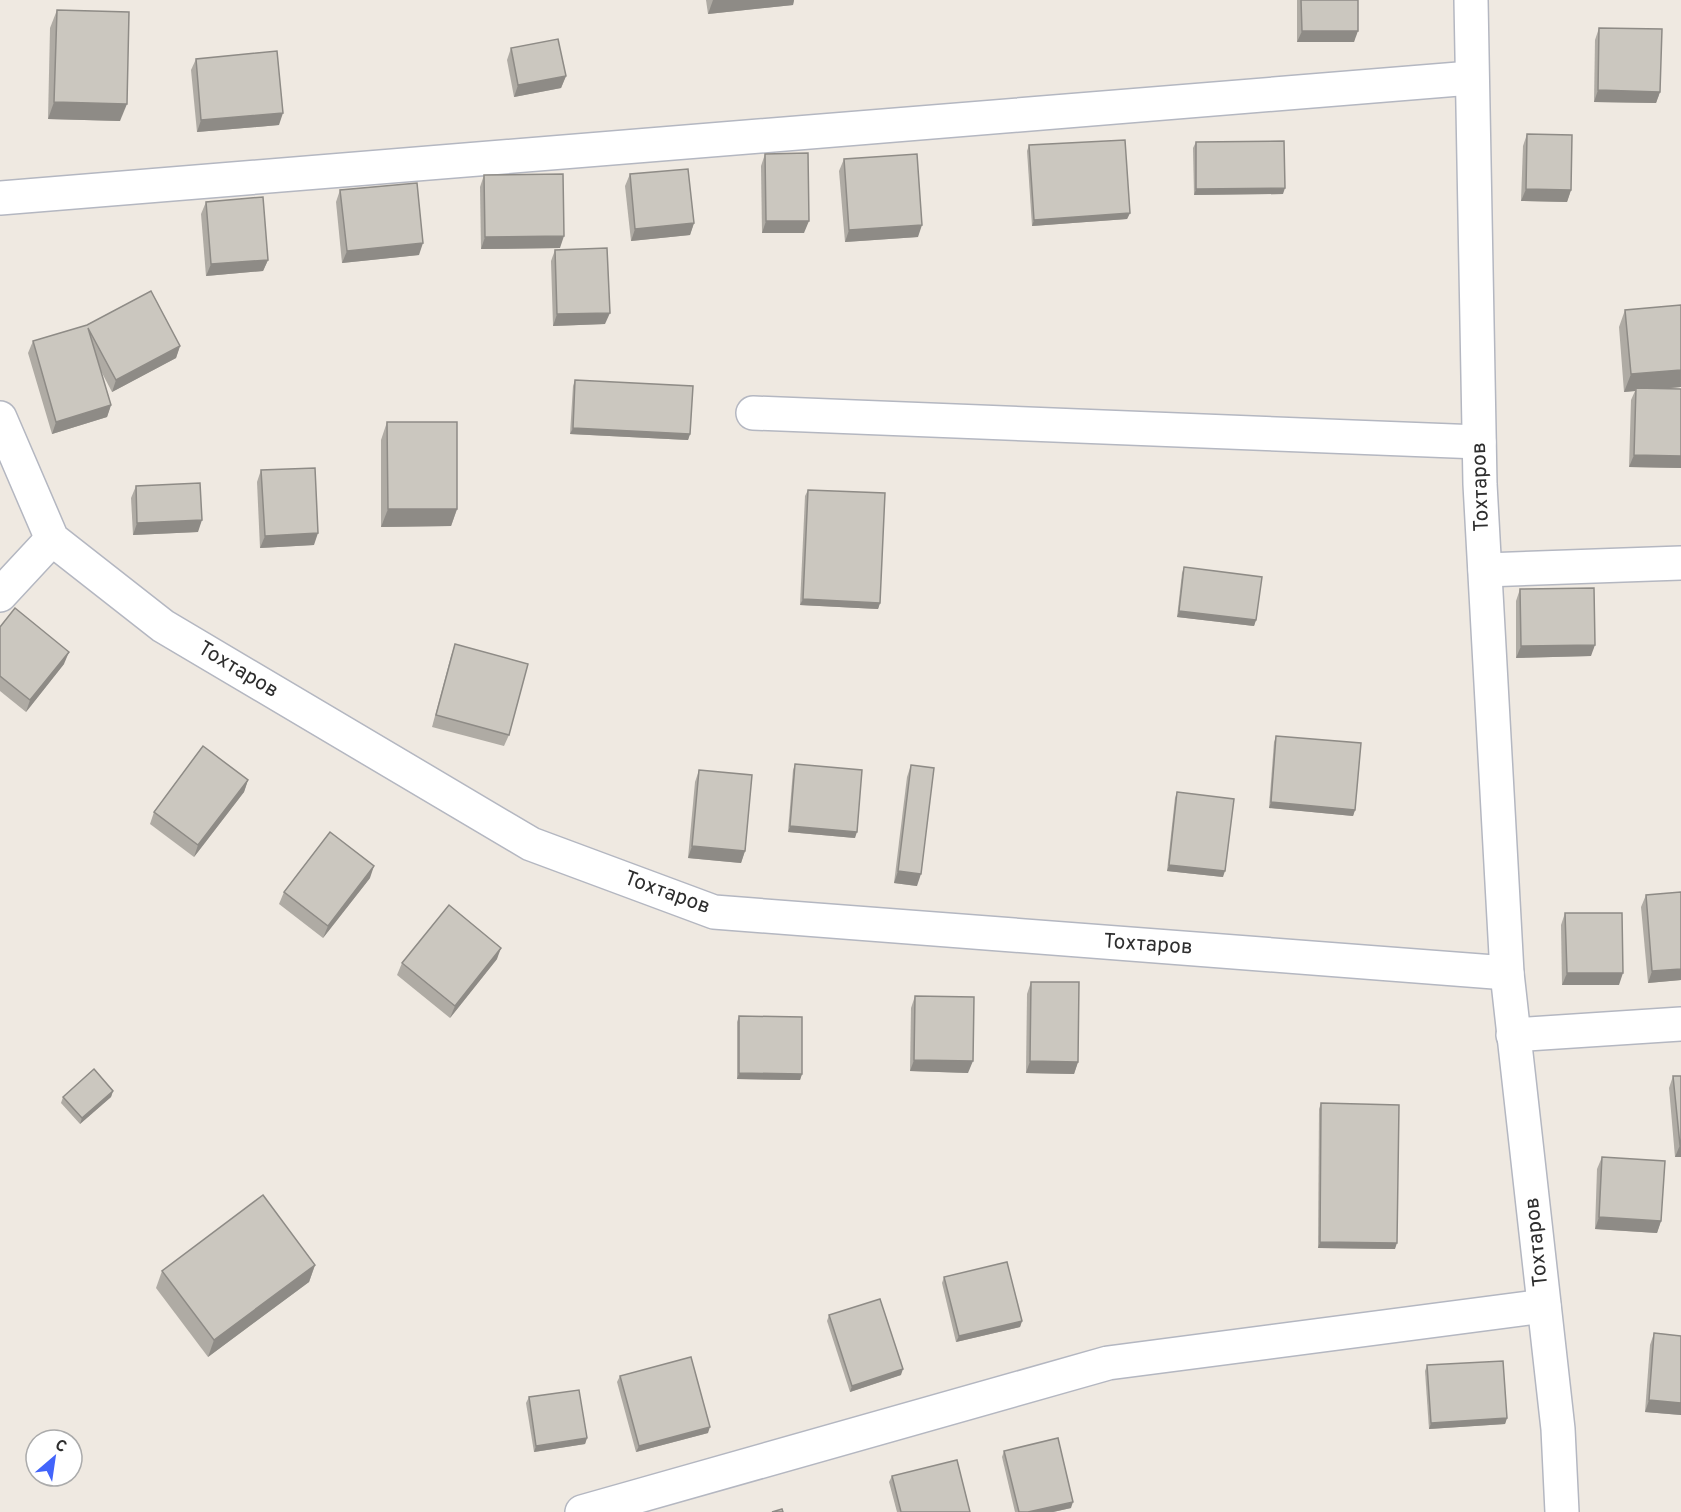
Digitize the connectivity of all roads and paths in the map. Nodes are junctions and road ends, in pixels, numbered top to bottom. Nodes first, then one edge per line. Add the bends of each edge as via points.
1 (1471, 0) edge
2 (1471, 78) junction
3 (0, 198) edge
4 (753, 413) dead end
5 (0, 418) edge
6 (1479, 442) junction
7 (52, 539) junction
8 (1681, 563) edge
9 (1485, 570) junction
10 (0, 595) edge
11 (1507, 973) junction
12 (1681, 1024) edge
13 (1513, 1035) junction
14 (1544, 1306) junction
15 (582, 1512) edge
16 (1562, 1512) edge

1 - 2 street, Тохтаров
2 - 3 street
2 - 6 street, Тохтаров
4 - 6 street
5 - 7 street, Тохтаров
6 - 9 street, Тохтаров
7 - 10 street
7 - 11 street, Тохтаров via 163,626 531,844 714,912
8 - 9 street
9 - 11 street, Тохтаров
11 - 13 street, Тохтаров
12 - 13 street
13 - 14 street, Тохтаров
14 - 15 street via 1108,1363
14 - 16 street, Тохтаров via 1558,1429

